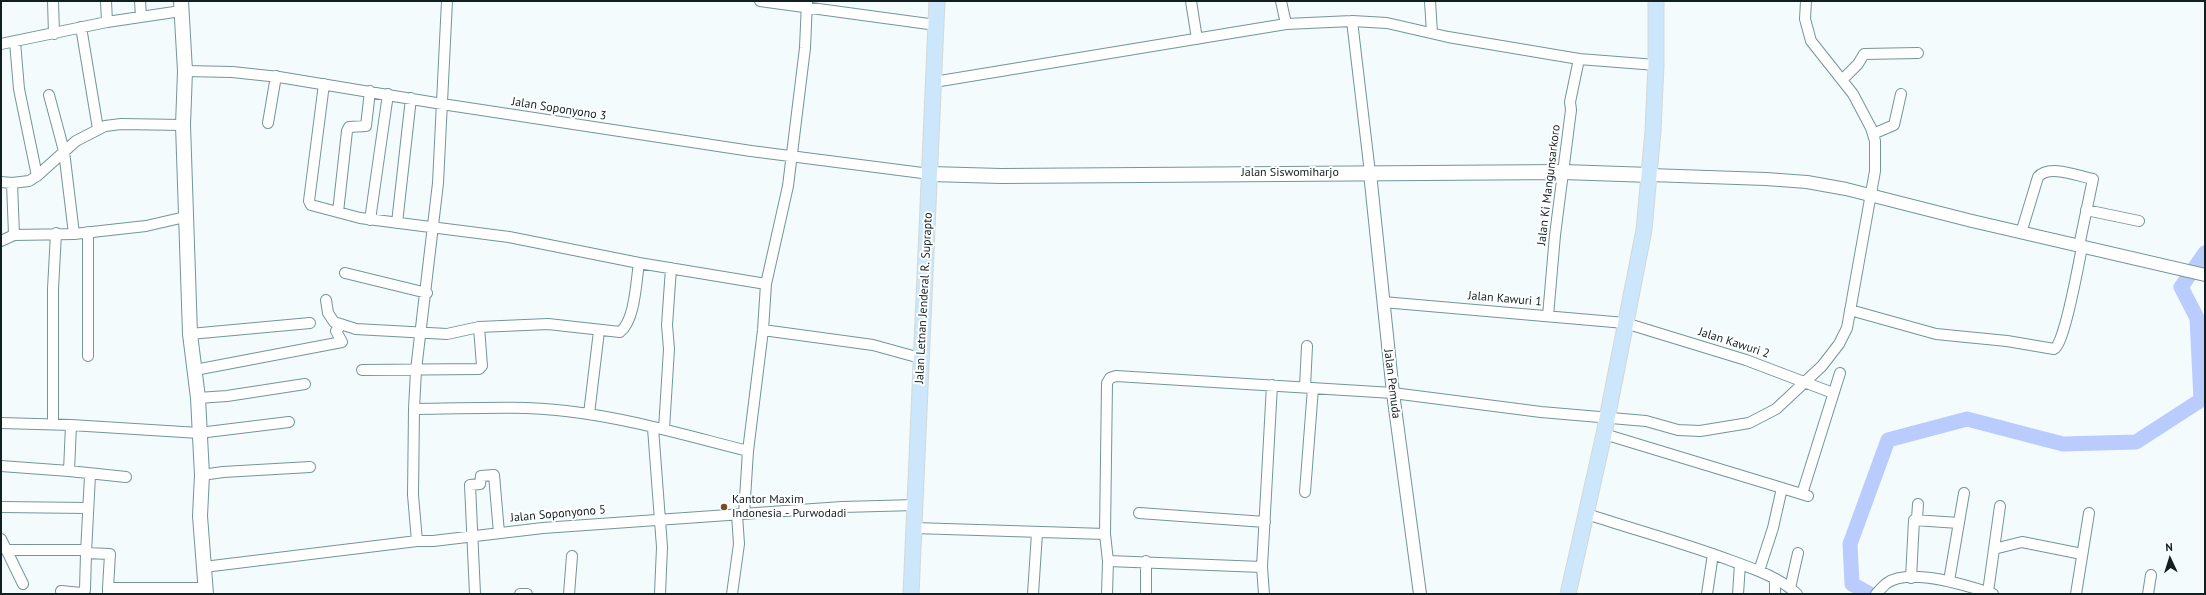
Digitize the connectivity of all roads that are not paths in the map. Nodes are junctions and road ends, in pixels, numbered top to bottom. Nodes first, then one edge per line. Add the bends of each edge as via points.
1 (53, 1) edge
2 (106, 1) edge
3 (140, 1) edge
4 (447, 1) edge
5 (760, 1) edge
6 (937, 1) edge
7 (1191, 1) edge
8 (1281, 1) edge
9 (1430, 1) edge
10 (1656, 1) edge
11 (1806, 1) edge
12 (807, 5) edge
13 (181, 6) edge
14 (141, 16) junction
15 (1352, 21) junction
16 (107, 22) junction
17 (1286, 24) junction
18 (936, 25) junction
19 (81, 27) junction
20 (1432, 33) junction
21 (54, 34) junction
22 (1197, 39) junction
23 (15, 42) junction
24 (1, 44) edge
25 (1918, 53) dead end
26 (1579, 58) junction
27 (1656, 65) junction
28 (185, 71) junction
29 (276, 76) junction
30 (1843, 79) junction
31 (934, 82) junction
32 (324, 84) junction
33 (370, 91) junction
34 (388, 94) junction
35 (1901, 94) dead end
36 (49, 96) dead end
37 (411, 98) junction
38 (442, 104) junction
39 (268, 122) dead end
40 (183, 125) junction
41 (98, 129) junction
42 (1873, 134) junction
43 (64, 151) junction
44 (792, 156) junction
45 (1564, 172) junction
46 (1370, 173) junction
47 (930, 174) junction
48 (1650, 175) junction
49 (37, 176) junction
50 (1, 182) edge
51 (12, 183) junction
52 (1869, 196) junction
53 (2086, 210) junction
54 (338, 212) junction
55 (185, 217) junction
56 (370, 220) junction
57 (2138, 221) dead end
58 (397, 223) junction
59 (434, 227) junction
60 (88, 232) junction
61 (56, 233) junction
62 (2021, 233) junction
63 (74, 234) junction
64 (14, 235) junction
65 (1, 241) edge
66 (2081, 247) junction
67 (639, 263) junction
68 (671, 268) junction
69 (345, 272) dead end
70 (2205, 275) edge
71 (766, 284) junction
72 (427, 293) junction
73 (326, 300) dead end
74 (1383, 302) junction
75 (1850, 310) junction
76 (1548, 316) junction
77 (310, 323) dead end
78 (1625, 323) junction
79 (341, 325) junction
80 (478, 327) junction
81 (763, 330) junction
82 (599, 331) junction
83 (190, 334) junction
84 (422, 334) junction
85 (1307, 346) dead end
86 (88, 356) dead end
87 (920, 358) junction
88 (195, 370) junction
89 (362, 370) dead end
90 (416, 370) junction
91 (1840, 373) dead end
92 (1805, 381) junction
93 (305, 384) dead end
94 (1272, 385) junction
95 (1309, 388) junction
96 (1833, 392) junction
97 (1392, 393) junction
98 (198, 398) junction
99 (414, 409) junction
100 (589, 414) junction
101 (1607, 418) junction
102 (289, 422) dead end
103 (1, 423) edge
104 (53, 424) junction
105 (71, 425) junction
106 (658, 429) junction
107 (199, 433) junction
108 (1604, 434) junction
109 (748, 451) junction
110 (1, 466) edge
111 (310, 467) dead end
112 (69, 471) junction
113 (90, 475) junction
114 (202, 475) junction
115 (126, 477) dead end
116 (1782, 488) junction
117 (1305, 492) dead end
118 (1964, 493) dead end
119 (1918, 504) dead end
120 (916, 505) junction
121 (2000, 506) dead end
122 (1, 507) edge
123 (88, 508) junction
124 (1139, 513) dead end
125 (2089, 513) dead end
126 (741, 514) junction
127 (1587, 514) junction
128 (660, 519) junction
129 (1917, 519) junction
130 (1265, 522) junction
131 (1959, 523) junction
132 (914, 528) junction
133 (499, 533) junction
134 (1037, 533) junction
135 (1105, 534) junction
136 (473, 535) junction
137 (1, 539) edge
138 (417, 541) junction
139 (1994, 549) junction
140 (6, 550) junction
141 (86, 551) junction
142 (1713, 554) junction
143 (1798, 554) dead end
144 (2082, 554) junction
145 (572, 556) dead end
146 (1108, 561) junction
147 (1146, 561) junction
148 (1740, 564) junction
149 (1262, 567) junction
150 (204, 568) junction
151 (1759, 571) junction
152 (2151, 575) dead end
153 (1911, 578) junction
154 (1775, 580) junction
155 (1949, 581) junction
156 (24, 584) dead end
157 (61, 591) dead end
158 (108, 591) edge
159 (205, 591) edge
160 (1793, 591) edge
161 (1990, 593) edge
162 (475, 594) edge
163 (520, 594) edge
164 (527, 594) edge
165 (569, 594) edge
166 (660, 594) edge
167 (732, 594) edge
168 (911, 594) edge
169 (1033, 594) edge
170 (1107, 594) edge
171 (1146, 594) edge
172 (1264, 594) edge
173 (1420, 594) edge
174 (1568, 594) edge
175 (1707, 594) edge
176 (1738, 594) edge
177 (1775, 594) edge
178 (1876, 594) edge
179 (2076, 594) edge
180 (2148, 594) edge

1 - 21 street
2 - 16 street
3 - 14 street
4 - 38 street
5 - 12 street
6 - 18 main road, Jalan Letnan Jenderal R. Suprapto
7 - 22 street
8 - 17 street
9 - 20 street
10 - 27 main road
11 - 30 street via 1805,19 1811,41
12 - 18 street
12 - 44 street via 805,48
13 - 14 street
13 - 28 main road
14 - 16 street
15 - 17 street
15 - 20 street via 1387,23
15 - 46 street
16 - 19 street
17 - 22 street
18 - 31 main road, Jalan Letnan Jenderal R. Suprapto
19 - 21 street
19 - 41 street
20 - 26 street
21 - 23 street
22 - 31 street
23 - 24 street
23 - 49 street via 19,89
25 - 30 street via 1864,54
26 - 27 street
26 - 45 street, Jalan Ki Mangunsarkoro via 1570,102
27 - 48 main road
28 - 29 street, Jalan Soponyono 3
28 - 40 main road
29 - 32 street, Jalan Soponyono 3
29 - 39 street
30 - 42 street
31 - 47 main road, Jalan Letnan Jenderal R. Suprapto
32 - 33 street, Jalan Soponyono 3
32 - 54 street via 309,202 311,205
33 - 34 street, Jalan Soponyono 3
33 - 54 street via 366,126 349,127 347,131
34 - 37 street, Jalan Soponyono 3
34 - 56 street
35 - 42 street via 1894,125
36 - 43 street
37 - 38 street, Jalan Soponyono 3
37 - 58 street
38 - 44 street, Jalan Soponyono 3
38 - 59 street
40 - 41 street via 121,124
40 - 55 main road
41 - 43 street
42 - 52 street via 1876,156
43 - 49 street
43 - 63 street
44 - 47 street, Jalan Soponyono 3
44 - 71 street via 788,186
45 - 46 main road, Jalan Siswomiharjo
45 - 48 main road, Jalan Siswomiharjo
45 - 76 street, Jalan Ki Mangunsarkoro
46 - 47 main road, Jalan Siswomiharjo via 1000,176
46 - 74 street, Jalan Pemuda
47 - 87 main road, Jalan Letnan Jenderal R. Suprapto
48 - 52 street via 1807,182
48 - 78 main road via 1644,230
49 - 51 street via 29,181
50 - 51 street
51 - 64 street
52 - 62 street
52 - 75 street
53 - 57 street
53 - 62 street via 2093,179 2052,171 2044,172 2038,177
53 - 66 street
54 - 56 street
55 - 60 street via 146,226
55 - 83 main road
56 - 58 street
58 - 59 street
59 - 67 street via 509,237
59 - 72 street
60 - 63 street
60 - 86 street
61 - 63 street
61 - 64 street
61 - 104 street via 53,289
62 - 66 street
64 - 65 street
66 - 70 street
66 - 75 street via 2066,321 2059,345 2054,349 2007,341 1936,334
67 - 68 street
67 - 82 street via 630,319 625,328 620,332
68 - 71 street
68 - 106 street via 666,325 669,349
69 - 72 street
71 - 81 street
72 - 84 street
73 - 79 street via 331,319
74 - 76 street, Jalan Kawuri 1
74 - 97 street, Jalan Pemuda
75 - 92 street via 1847,328 1839,344 1822,366
76 - 78 street, Jalan Kawuri 1
77 - 83 street
78 - 92 street, Jalan Kawuri 2
78 - 101 main road
79 - 84 street via 356,329
79 - 88 street via 336,331 339,343
80 - 82 street via 548,324
80 - 84 street via 447,334
80 - 90 street via 481,368
81 - 87 street via 873,345
81 - 109 street
82 - 100 street
83 - 88 main road
84 - 90 street
85 - 95 street
87 - 120 main road, Jalan Letnan Jenderal R. Suprapto
88 - 98 main road
89 - 90 street
90 - 99 street
91 - 96 street
92 - 96 street, Jalan Kawuri 2
92 - 101 street via 1776,409 1763,417 1735,426 1688,431 1646,421
93 - 98 street
94 - 95 street
94 - 130 street
94 - 135 street via 1116,376 1110,378 1107,383
95 - 97 street
95 - 117 street
96 - 116 street via 1805,495
97 - 101 street
97 - 173 street, Jalan Pemuda
98 - 107 main road
99 - 100 street via 515,407
99 - 138 street via 413,495
100 - 106 street
101 - 108 main road
102 - 107 street
103 - 104 street
104 - 105 street
105 - 107 street
105 - 112 street
106 - 109 street
106 - 128 street
107 - 114 main road
108 - 116 street
108 - 127 main road
109 - 126 street
110 - 112 street
111 - 114 street
112 - 113 street
113 - 115 street
113 - 123 street
114 - 150 main road via 200,516
116 - 151 street via 1776,518
118 - 131 street
119 - 129 street
120 - 126 street, Jalan Soponyono 5
120 - 132 main road, Jalan Letnan Jenderal R. Suprapto
121 - 139 street
122 - 123 street
123 - 141 street
124 - 130 street
125 - 144 street
126 - 128 street, Jalan Soponyono 5
126 - 167 street
127 - 142 street
127 - 174 main road
128 - 133 street, Jalan Soponyono 5
128 - 166 street
129 - 131 street
129 - 153 street via 1913,522
130 - 149 street
131 - 155 street
132 - 134 street
132 - 168 main road, Jalan Letnan Jenderal R. Suprapto
133 - 136 street, Jalan Soponyono 5
133 - 136 street via 494,475 481,476 480,484 470,486
134 - 135 street
134 - 169 street
135 - 146 street
136 - 138 street, Jalan Soponyono 5
136 - 162 street
137 - 140 street
138 - 150 street, Jalan Soponyono 5
139 - 144 street via 2022,542
139 - 161 street
140 - 141 street
140 - 156 street
141 - 157 street via 85,590 81,593
141 - 158 street via 110,554
142 - 148 street
142 - 175 street
143 - 160 street
144 - 179 street
145 - 165 street
146 - 147 street
146 - 170 street
147 - 149 street
147 - 171 street
148 - 151 street
148 - 176 street
149 - 172 street
150 - 159 main road
151 - 154 street
152 - 180 street
153 - 155 street
153 - 178 street via 1887,583
154 - 160 street
154 - 177 street
155 - 161 street
158 - 159 street
163 - 164 street

